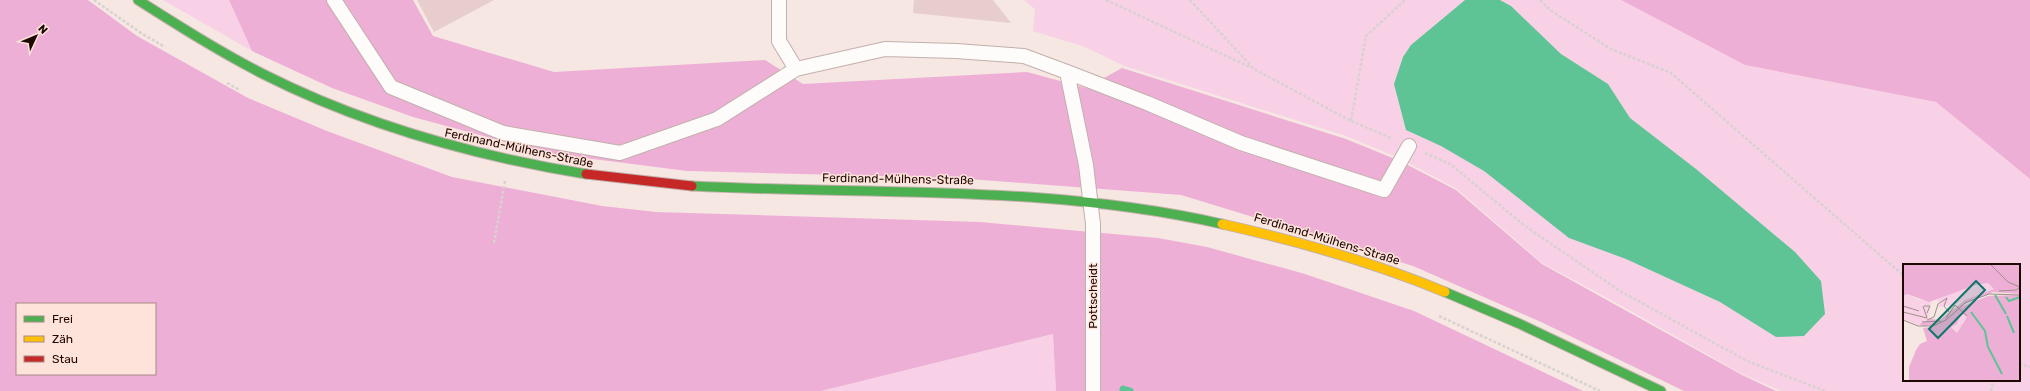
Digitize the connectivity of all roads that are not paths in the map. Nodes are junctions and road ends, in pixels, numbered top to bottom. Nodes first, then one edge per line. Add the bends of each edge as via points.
1 (138, 0) edge
2 (334, 0) edge
3 (779, 0) edge
4 (796, 69) junction
5 (1067, 72) junction
6 (1409, 146) road end
7 (1091, 201) junction
8 (1092, 391) edge
9 (1661, 391) edge

1 - 7 main road, Ferdinand-Mülhens-Straße via 241,64 334,107 441,144 508,161 566,173 689,186 988,194
2 - 4 lane via 391,87 503,133 620,153 717,119
3 - 4 lane via 779,41
4 - 5 lane via 885,49 1024,56
5 - 6 lane via 1241,143 1384,190
5 - 7 lane, Pottscheidt
7 - 8 lane, Pottscheidt
7 - 9 main road, Ferdinand-Mülhens-Straße via 1168,212 1248,228 1323,248 1431,286 1543,334

